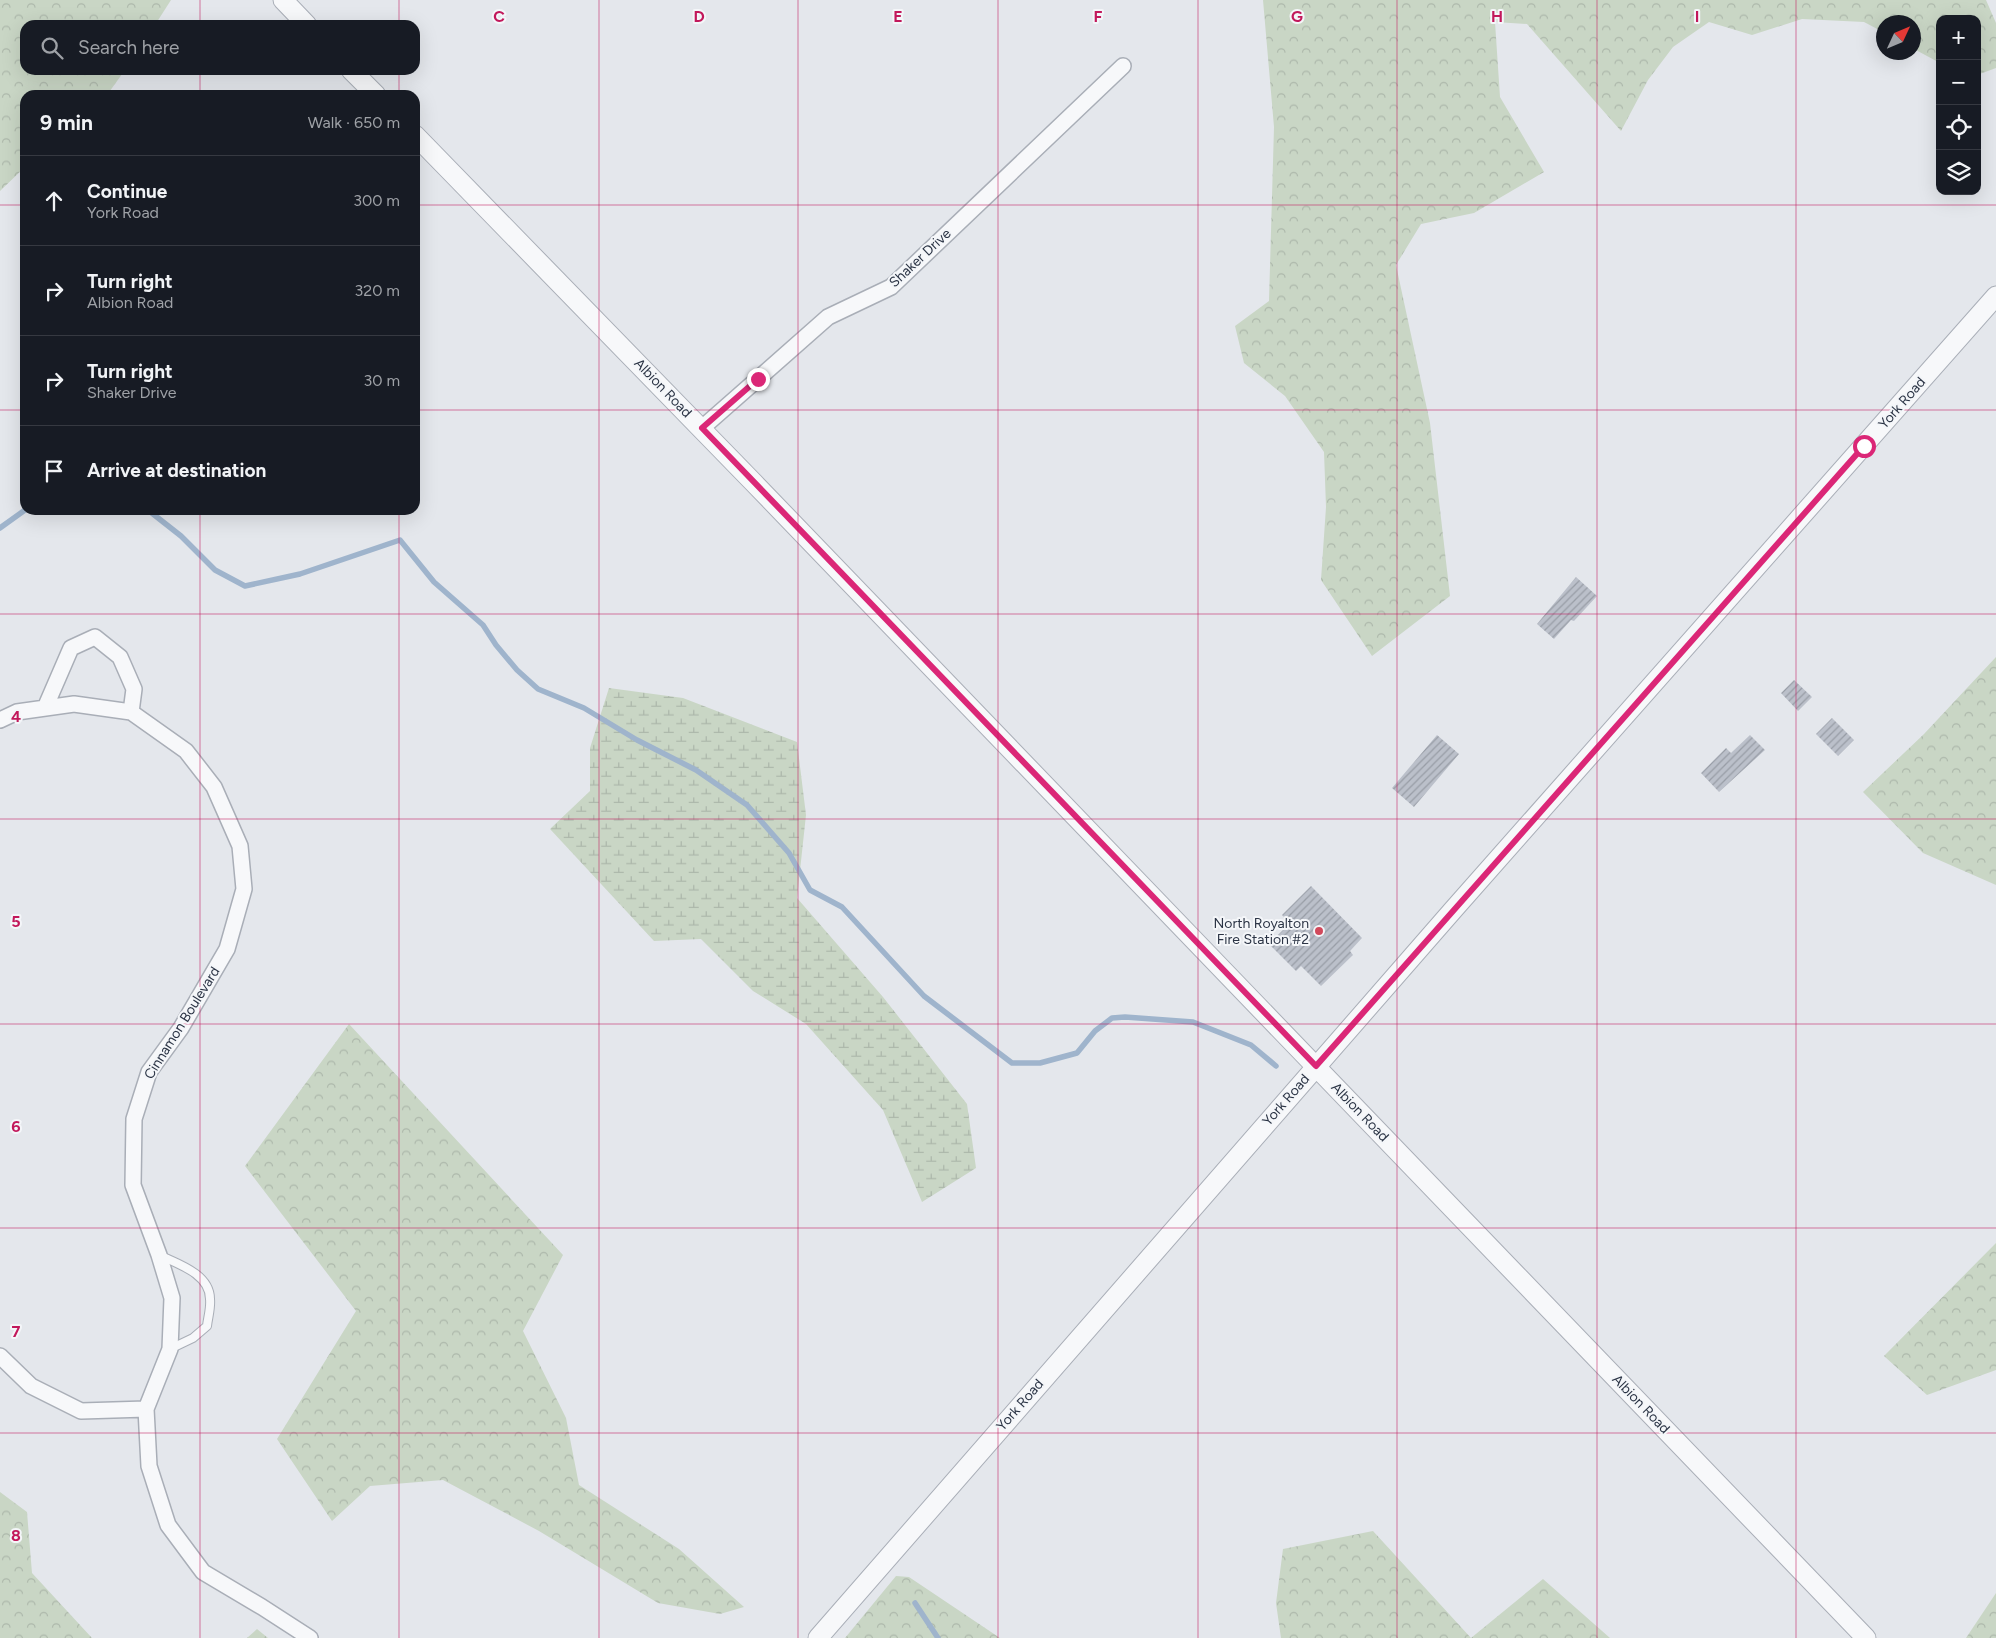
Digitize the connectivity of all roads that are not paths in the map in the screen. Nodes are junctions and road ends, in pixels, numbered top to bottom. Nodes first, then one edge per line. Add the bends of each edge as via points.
1 (283, 0) edge
2 (302, 20) edge
3 (1123, 66) dead end
4 (356, 75) edge
5 (371, 90) edge
6 (420, 140) edge
7 (1996, 296) edge
8 (702, 428) junction
9 (45, 708) junction
10 (131, 712) junction
11 (0, 720) edge
12 (1316, 1066) junction
13 (159, 1255) junction
14 (170, 1348) junction
15 (0, 1356) edge
16 (146, 1409) junction
17 (310, 1638) edge
18 (818, 1638) edge
19 (1866, 1638) edge

1 - 2 street
3 - 8 street, Shaker Drive via 891,287 828,317
4 - 5 street
6 - 8 street, Albion Road
7 - 12 street, York Road
8 - 12 street, Albion Road
9 - 10 street, Cinnamon Boulevard via 74,704
9 - 10 street via 71,648 94,637 120,657 134,689
9 - 11 street, Cinnamon Boulevard via 17,712
10 - 13 street, Cinnamon Boulevard via 186,751 214,787 240,846 244,889 227,949 181,1028 149,1072 134,1119 133,1185
12 - 18 street, York Road
12 - 19 street, Albion Road
13 - 14 street, Cinnamon Boulevard via 172,1298
13 - 14 lane via 198,1275 206,1284 210,1297 207,1326 193,1338
14 - 16 street, Cinnamon Boulevard
15 - 16 street via 31,1386 81,1411
16 - 17 street, Cinnamon Boulevard via 149,1466 168,1525 203,1572

